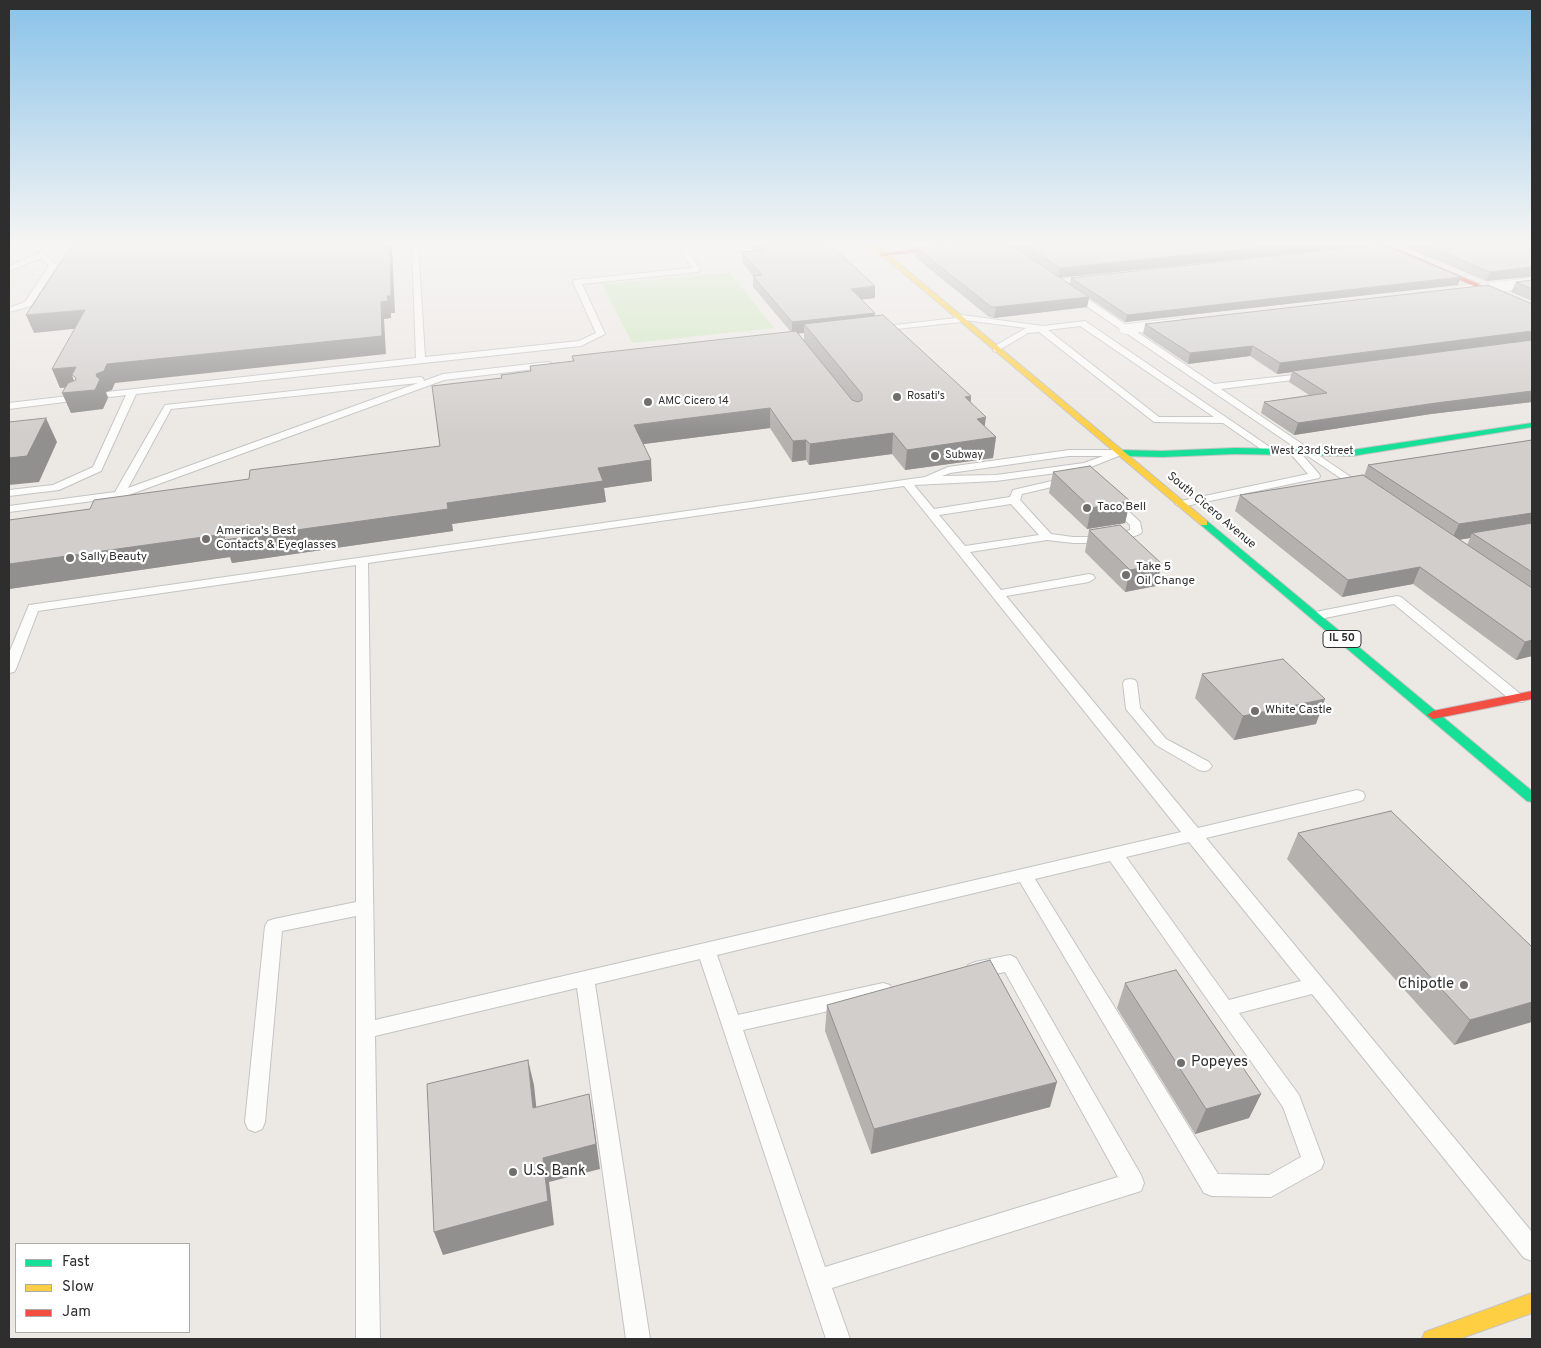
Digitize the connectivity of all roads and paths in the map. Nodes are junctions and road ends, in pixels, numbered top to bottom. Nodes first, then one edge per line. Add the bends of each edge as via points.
1 (418, 308) edge
2 (588, 308) edge
3 (947, 308) edge
4 (1094, 308) edge
5 (959, 318) junction
6 (1194, 322) edge
7 (1040, 328) junction
8 (870, 330) edge
9 (1127, 330) junction
10 (996, 349) junction
11 (421, 361) junction
12 (560, 364) edge
13 (1319, 374) edge
14 (443, 377) junction
15 (1212, 387) junction
16 (132, 392) junction
17 (112, 394) dead end
18 (53, 401) junction
19 (9, 406) edge
20 (1226, 420) junction
21 (1532, 426) edge
22 (1272, 452) junction
23 (1120, 453) junction
24 (1295, 453) junction
25 (1309, 453) junction
26 (1046, 456) junction
27 (1043, 472) junction
28 (924, 480) junction
29 (1080, 480) edge
30 (907, 483) junction
31 (9, 493) edge
32 (1369, 493) edge
33 (1104, 494) edge
34 (119, 495) junction
35 (1014, 500) junction
36 (1181, 504) junction
37 (9, 509) edge
38 (931, 513) junction
39 (1047, 537) junction
40 (961, 550) junction
41 (362, 561) junction
42 (1089, 578) dead end
43 (997, 594) junction
44 (1315, 616) junction
45 (9, 669) edge
46 (1130, 682) dead end
47 (1532, 695) edge
48 (1518, 698) junction
49 (1434, 715) junction
50 (1204, 766) dead end
51 (1357, 796) dead end
52 (1532, 798) edge
53 (1192, 834) junction
54 (1114, 853) junction
55 (1024, 874) junction
56 (365, 907) junction
57 (706, 950) junction
58 (953, 975) edge
59 (585, 978) junction
60 (1315, 985) junction
61 (905, 986) edge
62 (1225, 1009) junction
63 (733, 1024) junction
64 (367, 1030) junction
65 (255, 1122) dead end
66 (1532, 1250) edge
67 (818, 1281) junction
68 (1532, 1303) edge
69 (368, 1339) edge
70 (638, 1339) edge
71 (838, 1339) edge
72 (1432, 1339) edge

1 - 11 lane
2 - 11 lane via 601,334 581,343
3 - 5 main road, South Cicero Avenue / IL 50
4 - 9 lane
5 - 7 lane
5 - 8 lane
5 - 10 main road, South Cicero Avenue / IL 50
6 - 9 street
7 - 10 lane via 1026,331
7 - 20 lane via 1082,323
7 - 20 lane via 1156,420
9 - 15 lane
10 - 23 main road, South Cicero Avenue / IL 50
11 - 16 lane
12 - 14 lane
13 - 15 lane
14 - 34 lane
14 - 34 lane via 168,407
15 - 25 lane
16 - 17 lane
16 - 31 lane via 97,470 55,488
18 - 18 lane via 59,406 78,398 67,393
18 - 19 lane
20 - 22 lane
21 - 25 main road, West 23rd Street via 1352,453
22 - 23 main road, West 23rd Street
22 - 24 main road, West 23rd Street
23 - 26 lane
23 - 27 lane via 1086,466
23 - 36 main road, South Cicero Avenue / IL 50
24 - 25 main road, West 23rd Street
24 - 36 lane via 1315,476
25 - 32 lane
26 - 27 lane via 1048,463
26 - 28 lane via 948,470
27 - 28 lane via 996,478
28 - 30 lane
29 - 35 lane via 1018,492
30 - 38 lane
30 - 41 lane
33 - 39 lane via 1136,524 1136,532 1116,540
34 - 37 lane
35 - 38 lane
35 - 39 lane
36 - 44 main road, South Cicero Avenue / IL 50
38 - 40 lane
39 - 40 lane
40 - 43 lane
41 - 45 lane via 34,608
41 - 56 lane
42 - 43 lane
43 - 53 lane
44 - 48 lane via 1397,600
44 - 49 main road, South Cicero Avenue / IL 50
46 - 50 lane via 1133,709 1161,742
47 - 48 main road
48 - 49 main road
49 - 52 main road, South Cicero Avenue / IL 50
51 - 53 lane
53 - 54 lane
53 - 60 lane
54 - 55 lane
54 - 62 lane
55 - 57 lane
55 - 62 lane via 1212,1185 1271,1186 1313,1162 1292,1102
56 - 64 lane
56 - 65 lane via 274,926
57 - 59 lane
57 - 63 lane
58 - 67 lane via 1010,963 1133,1184
59 - 64 lane
59 - 70 lane
60 - 62 lane
60 - 66 lane
61 - 63 lane
63 - 67 lane
64 - 69 lane
67 - 71 lane
68 - 72 main road

